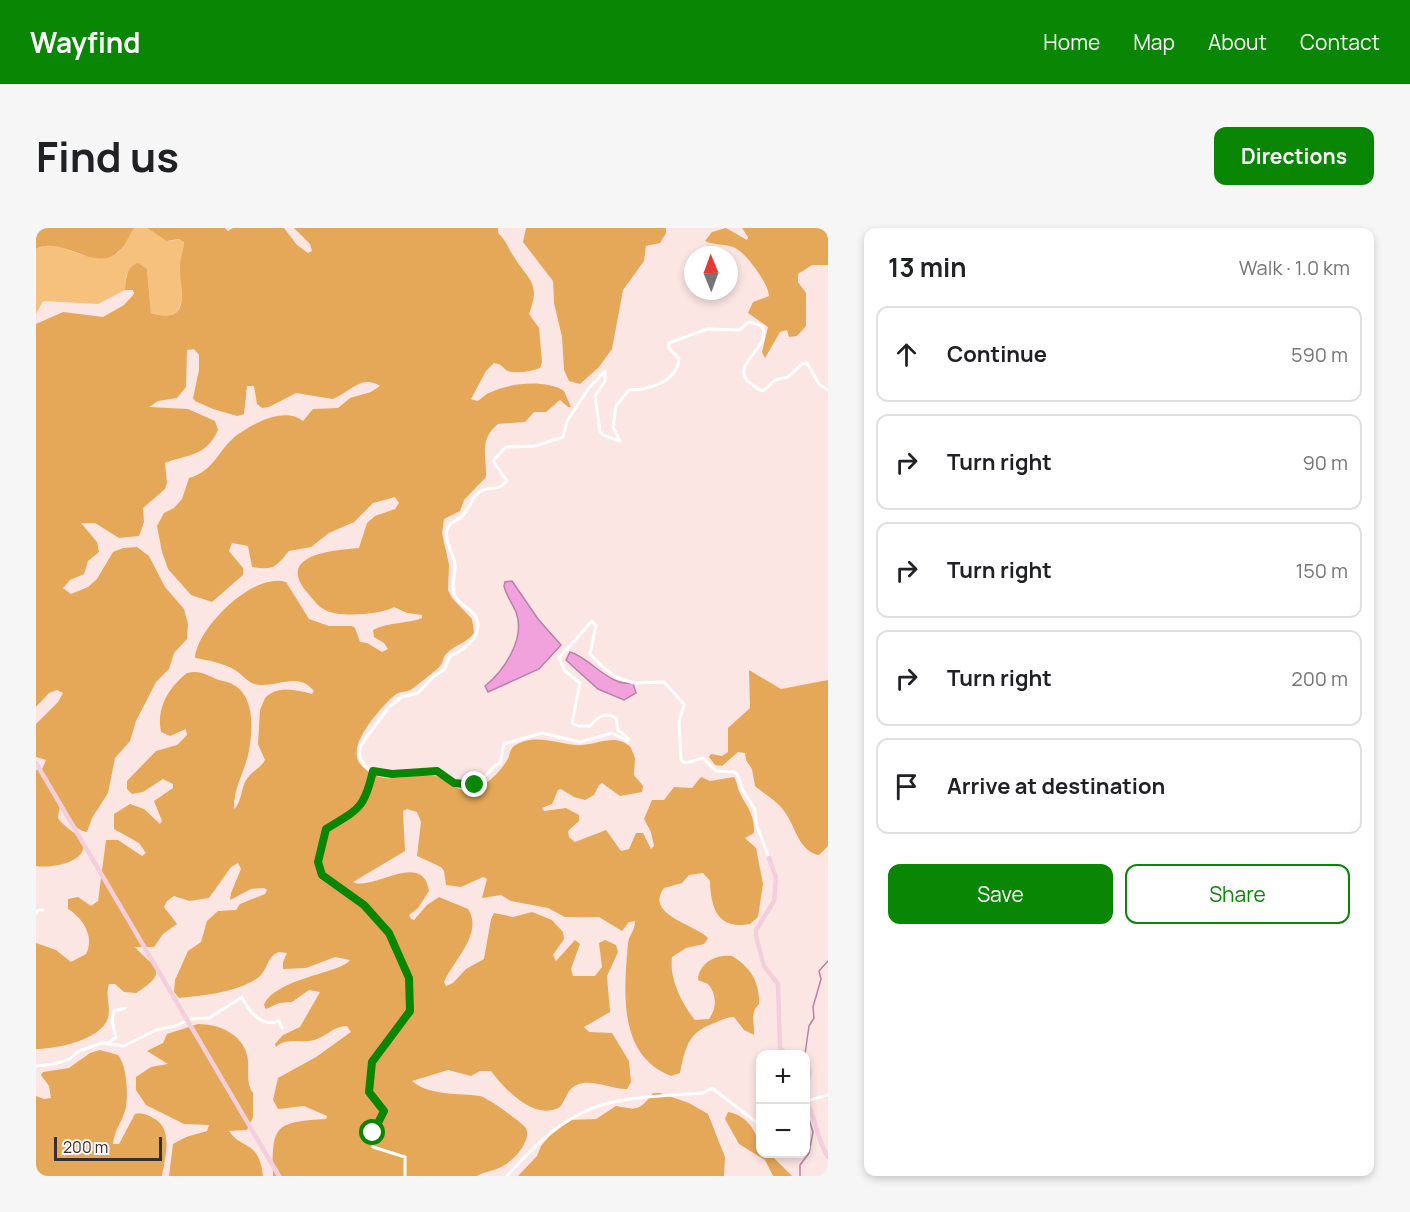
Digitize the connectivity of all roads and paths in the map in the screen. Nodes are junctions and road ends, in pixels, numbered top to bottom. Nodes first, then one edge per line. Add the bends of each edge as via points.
1 (828, 390) edge
2 (36, 763) edge
3 (373, 771) junction
4 (769, 858) joint
5 (43, 910) dead end
6 (36, 914) edge
7 (125, 1008) dead end
8 (188, 1020) junction
9 (282, 1028) dead end
10 (108, 1044) junction
11 (782, 1050) edge
12 (36, 1066) edge
13 (828, 1095) edge
14 (810, 1101) edge
15 (807, 1104) edge
16 (756, 1122) edge
17 (828, 1157) edge
18 (279, 1176) edge
19 (405, 1176) edge
20 (507, 1176) edge

1 - 3 street via 819,384 807,363 763,391 743,374 743,367 764,333 762,326 749,322 739,330 707,329 669,343 679,359 676,369 650,389 629,390 618,402 613,427 620,441 603,435 599,426 595,396 605,381 605,371 567,421 563,436 535,446 506,447 493,461 507,481 477,494 447,531 455,565 454,595 474,615 476,637 450,656 444,670 418,693 396,700 382,716 359,751 361,762
2 - 8 street
3 - 4 street via 437,771 454,783 475,785 500,763 504,744 517,739 542,733 580,742 612,733 629,740 609,714 602,714 590,726 572,723 580,683 565,671 559,658 592,621 596,626 592,657 622,679 634,683 664,682 683,702 679,722 681,760 686,763 703,758 716,771 737,774 742,791 755,809
3 - 19 street via 360,808 326,829 318,862 322,875 364,905 389,933 409,978 410,1011 372,1062 369,1092 384,1111 373,1133 372,1147 405,1157
4 - 11 street via 776,878 774,901 756,936 764,966 778,984
5 - 6 street
7 - 10 street via 114,1011 116,1037
8 - 9 street via 209,1018 242,998 252,1015 264,1022 279,1021
8 - 10 street via 156,1029 124,1046
8 - 18 street
10 - 12 street via 79,1051 54,1064
13 - 14 street
15 - 17 street
16 - 20 street via 712,1088 703,1093 625,1098 569,1118 540,1141

